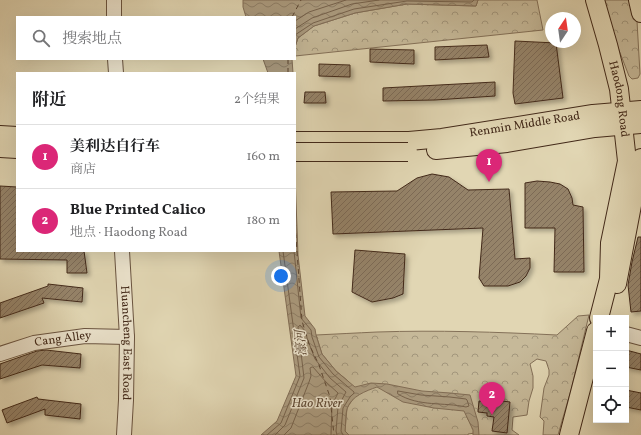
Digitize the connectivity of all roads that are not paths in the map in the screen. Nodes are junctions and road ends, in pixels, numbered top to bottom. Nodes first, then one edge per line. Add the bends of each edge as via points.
1 (114, 0) edge
2 (595, 0) edge
3 (638, 0) edge
4 (641, 13) edge
5 (114, 16) edge
6 (115, 60) edge
7 (116, 72) edge
8 (641, 110) edge
9 (629, 120) edge
10 (0, 135) edge
11 (16, 136) edge
12 (296, 141) edge
13 (408, 146) junction
14 (0, 148) edge
15 (16, 149) edge
16 (296, 152) edge
17 (641, 158) edge
18 (122, 252) edge
19 (600, 315) edge
20 (609, 315) edge
21 (629, 335) edge
22 (127, 337) junction
23 (641, 338) edge
24 (593, 344) edge
25 (0, 354) edge
26 (593, 377) edge
27 (124, 435) edge
28 (569, 435) edge
29 (578, 435) edge

1 - 5 street
2 - 9 main road, Haodong Road
3 - 4 main road
6 - 7 street
8 - 9 main road, Renmin Middle Road
9 - 13 main road, Renmin Middle Road via 507,143 448,149
9 - 19 main road, Haodong Road via 627,161 610,242 609,279
10 - 11 main road
12 - 13 main road
13 - 16 main road, bridge
14 - 15 main road
17 - 20 main road via 620,273
18 - 22 street, Huancheng East Road
21 - 23 street
22 - 25 street, Cang Alley via 85,336 34,343
22 - 27 street, Huancheng East Road
24 - 28 main road
26 - 29 main road

